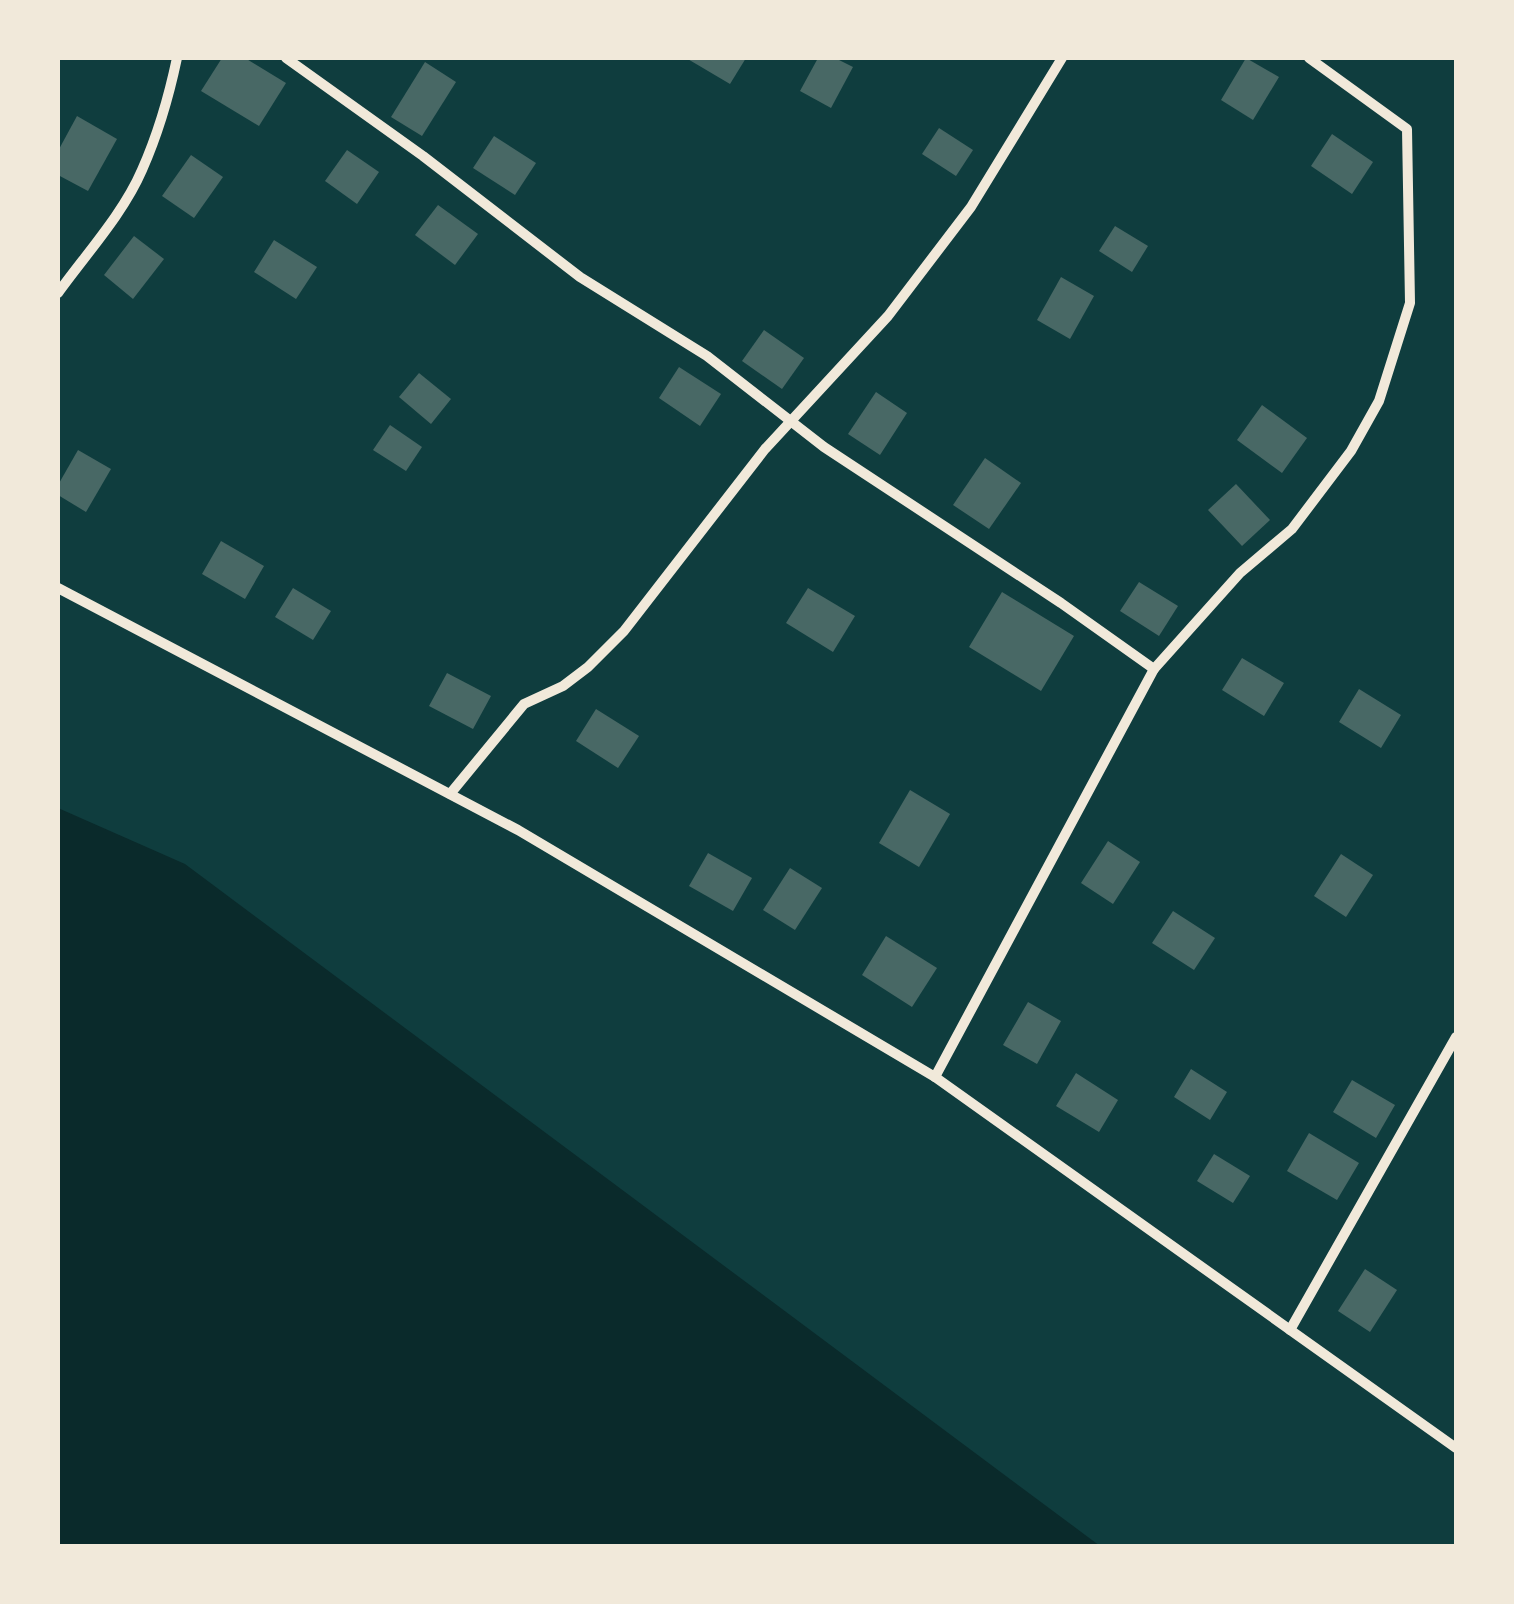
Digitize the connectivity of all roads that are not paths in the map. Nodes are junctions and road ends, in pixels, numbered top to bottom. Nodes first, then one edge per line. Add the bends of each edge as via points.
1 (177, 58) edge
2 (286, 58) edge
3 (1062, 58) edge
4 (1308, 58) edge
5 (58, 293) edge
6 (791, 420) junction
7 (58, 588) edge
8 (1154, 669) junction
9 (450, 794) junction
10 (1456, 1037) edge
11 (935, 1077) junction
12 (1290, 1330) junction
13 (1456, 1448) edge

1 - 5 street via 141,173
2 - 6 street via 580,278 707,356
3 - 6 street via 932,260
4 - 8 street via 1407,129 1410,303 1379,401 1351,452 1292,529 1240,573
6 - 8 street
6 - 9 street via 624,631 563,686 524,704
7 - 9 street
8 - 11 street
9 - 11 street
10 - 12 street
11 - 12 street
12 - 13 street

